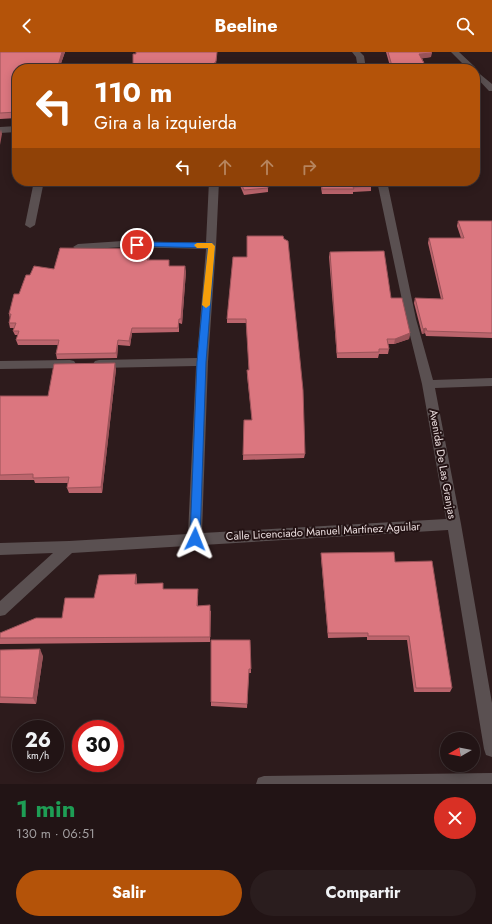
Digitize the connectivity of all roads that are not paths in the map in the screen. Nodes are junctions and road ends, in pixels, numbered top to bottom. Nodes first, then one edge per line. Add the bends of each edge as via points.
1 (356, 52) edge
2 (455, 52) edge
3 (361, 64) edge
4 (467, 64) edge
5 (480, 77) edge
6 (492, 90) edge
7 (12, 129) edge
8 (0, 130) edge
9 (39, 186) edge
10 (214, 186) edge
11 (383, 186) edge
12 (30, 225) dead end
13 (212, 246) junction
14 (78, 247) edge
15 (202, 362) junction
16 (0, 365) edge
17 (492, 382) edge
18 (428, 384) junction
19 (454, 524) junction
20 (195, 539) junction
21 (69, 547) junction
22 (0, 549) edge
23 (0, 610) edge
24 (492, 749) edge
25 (492, 782) edge
26 (264, 784) edge

1 - 3 street via 360,56
2 - 4 street
5 - 6 street
7 - 8 street
9 - 12 street
10 - 13 street
11 - 18 street, Avenida De Las Granjas via 411,319
13 - 14 street via 123,244
13 - 15 street
15 - 16 street
15 - 20 street
17 - 18 street
18 - 19 street, Avenida De Las Granjas
19 - 20 street, Calle Licenciado Manuel Martínez Aguilar
19 - 24 street, Avenida De Las Granjas
20 - 21 street, Calle Licenciado Manuel Martínez Aguilar
21 - 22 street, Calle Licenciado Manuel Martínez Aguilar
21 - 23 street
25 - 26 street

